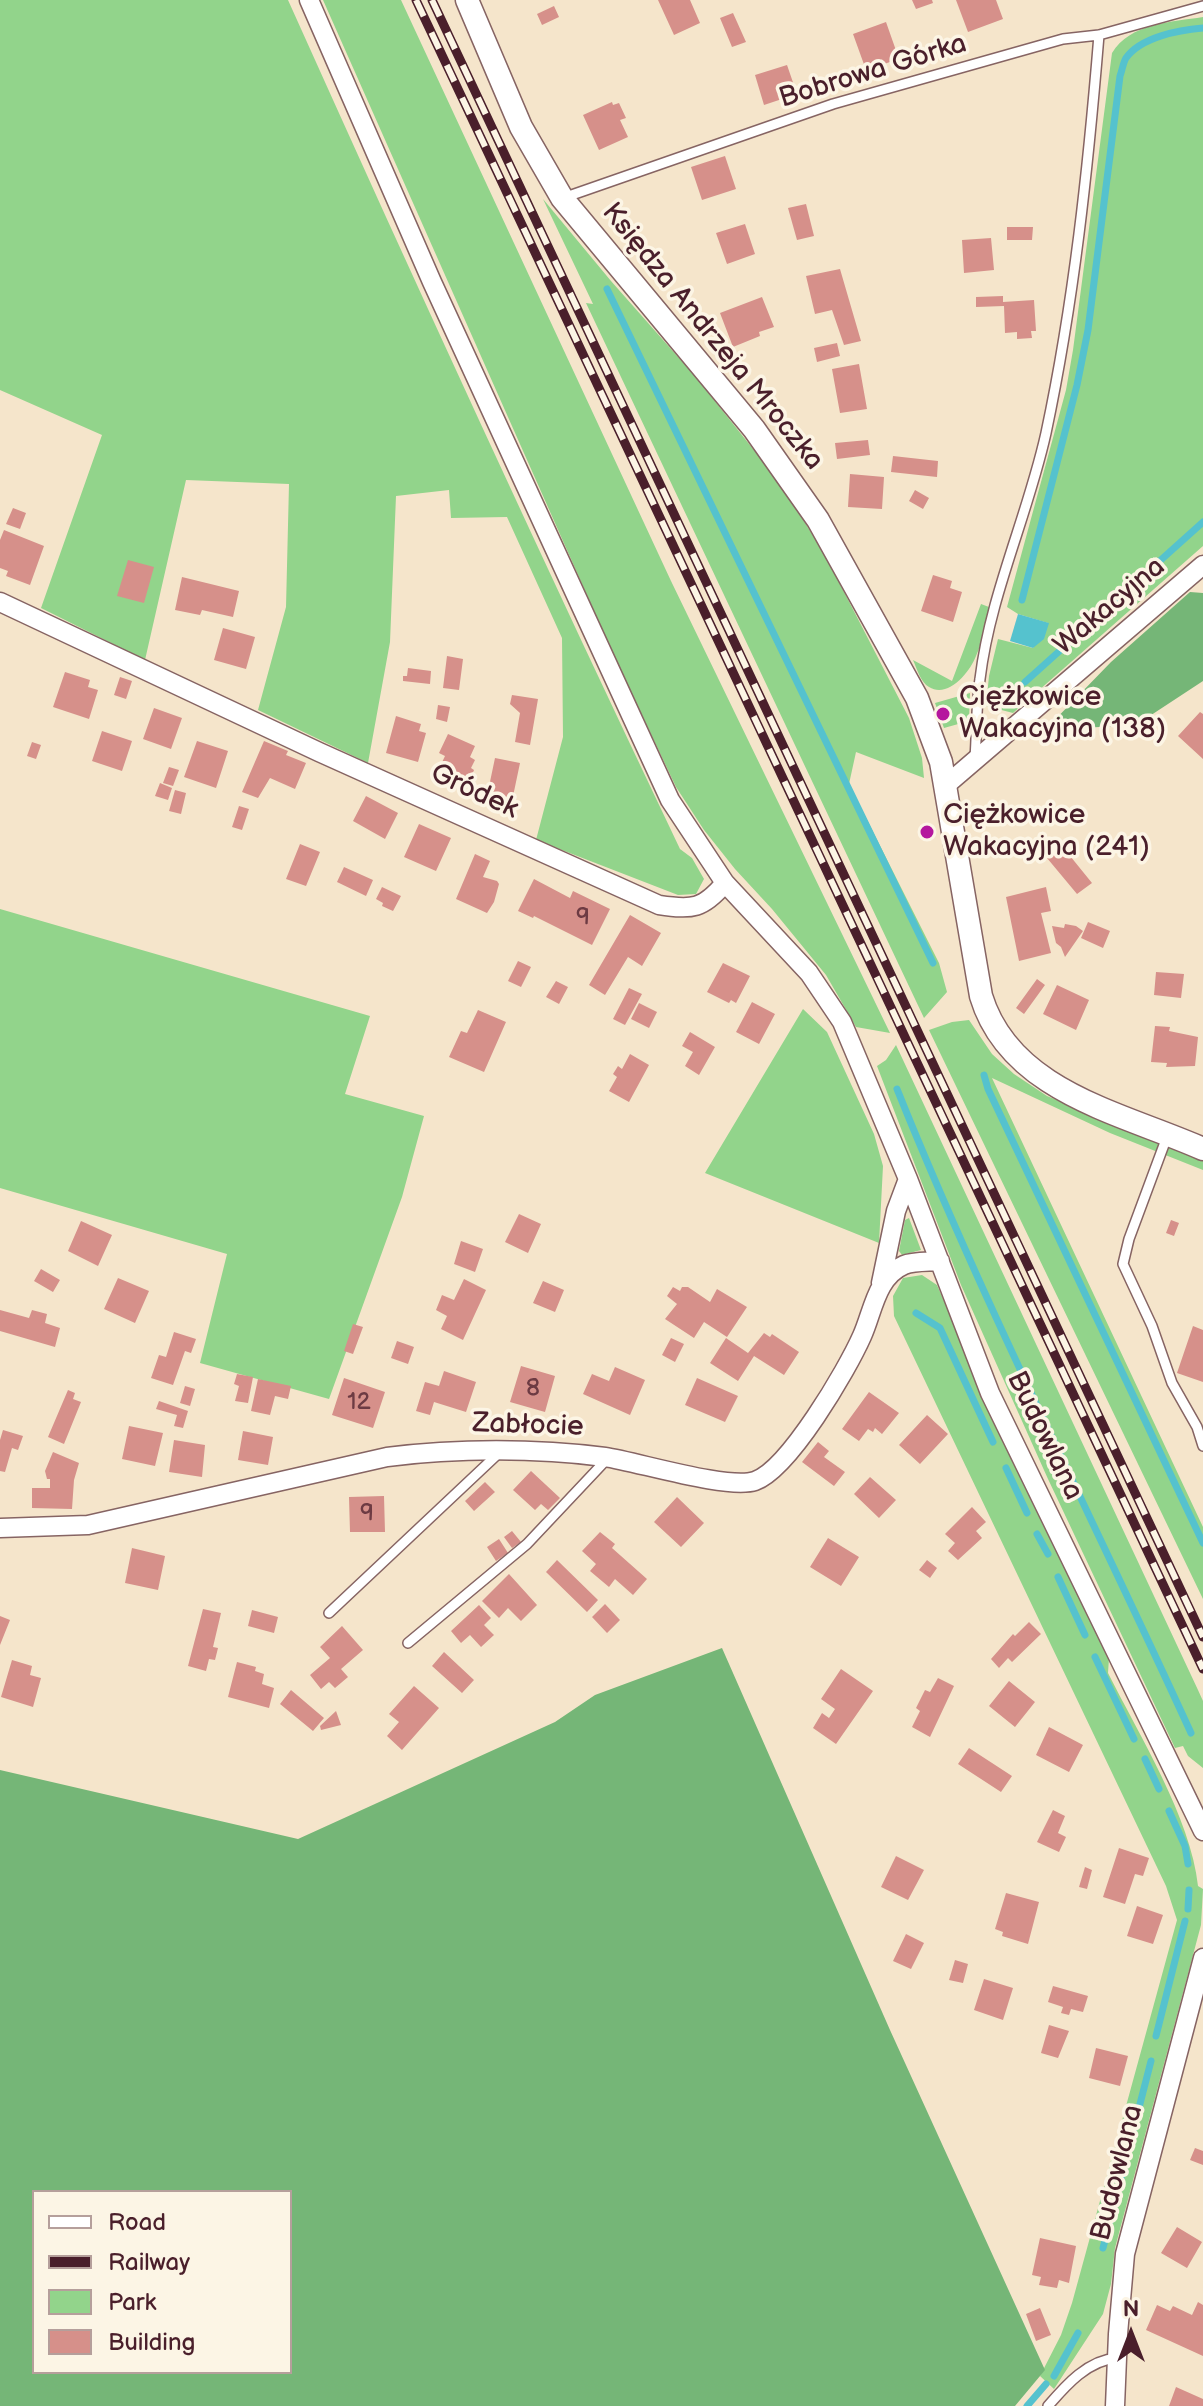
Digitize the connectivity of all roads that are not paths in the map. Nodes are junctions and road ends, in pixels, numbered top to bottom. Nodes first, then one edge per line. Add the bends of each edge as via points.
1 (309, 0) edge
2 (467, 0) edge
3 (1203, 6) edge
4 (1099, 35) junction
5 (562, 198) junction
6 (1203, 565) edge
7 (0, 602) edge
8 (975, 760) junction
9 (945, 786) junction
10 (725, 883) junction
11 (1168, 1134) junction
12 (1203, 1149) edge
13 (908, 1179) junction
14 (940, 1261) junction
15 (881, 1283) junction
16 (1203, 1446) edge
17 (500, 1452) junction
18 (608, 1458) junction
19 (0, 1528) edge
20 (329, 1613) dead end
21 (408, 1643) dead end
22 (1196, 1795) edge
23 (1203, 1831) edge
24 (1203, 1958) edge
25 (1117, 2358) junction
26 (1048, 2406) edge
27 (1115, 2406) edge

1 - 10 street via 637,731 670,800
2 - 5 street, Księdza Andrzeja Mroczka via 521,127
3 - 4 lane, Bobrowa Górka
4 - 5 lane, Bobrowa Górka via 1063,39 833,104
4 - 8 lane via 1068,319 1045,436 988,640
5 - 9 street, Księdza Andrzeja Mroczka via 754,429 818,520 917,698
6 - 8 street, Wakacyjna
7 - 10 street, Gródek via 659,905 683,908 709,902
8 - 9 street, Wakacyjna
9 - 11 street, Księdza Andrzeja Mroczka via 981,996 993,1028 1041,1077
10 - 13 street, Budowlana via 809,973 842,1022
11 - 12 street, Księdza Andrzeja Mroczka
11 - 16 lane via 1123,1264
13 - 14 street, Budowlana
13 - 15 street, Zabłocie
14 - 15 street via 904,1265
14 - 22 street, Budowlana via 990,1393
15 - 18 street, Zabłocie via 843,1373 794,1447 755,1481 718,1480
17 - 18 street, Zabłocie
17 - 19 street, Zabłocie via 387,1457 88,1525
17 - 20 lane
18 - 21 lane via 527,1544
22 - 23 street, Budowlana
24 - 25 street, Budowlana via 1125,2254
25 - 26 lane via 1101,2359
25 - 27 street, Budowlana

